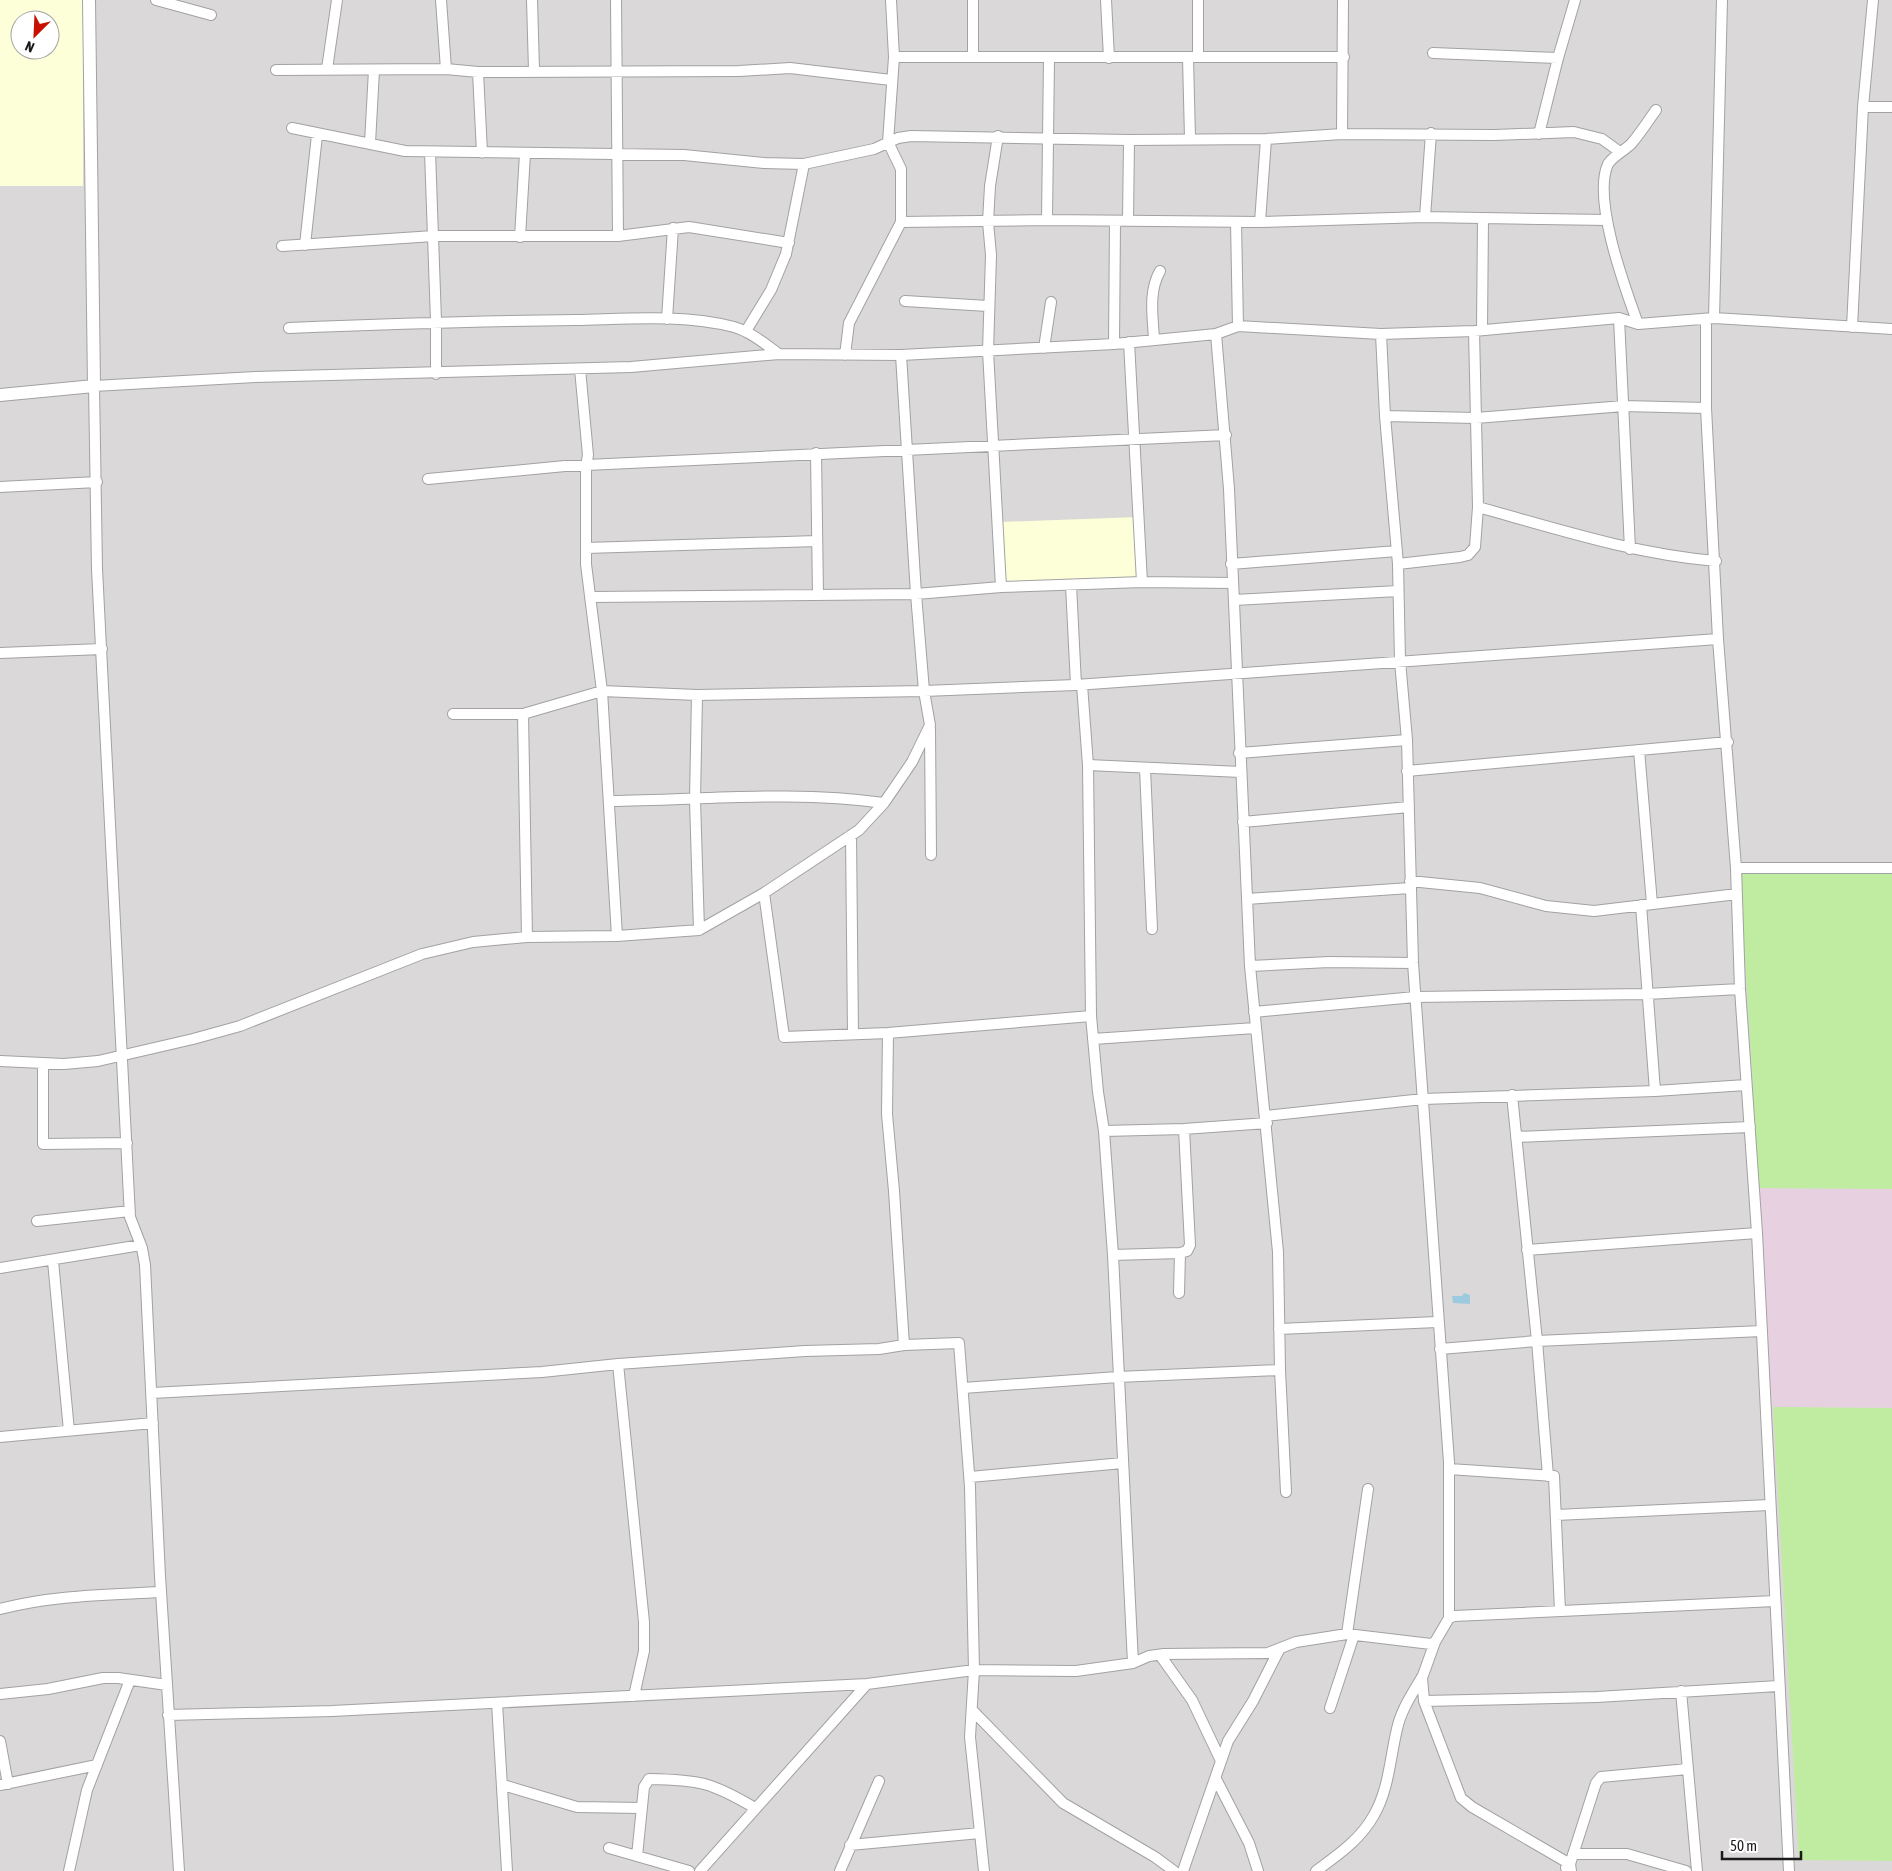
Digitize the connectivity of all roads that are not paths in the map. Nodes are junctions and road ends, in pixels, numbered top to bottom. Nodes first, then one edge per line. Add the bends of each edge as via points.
1 (89, 0) edge
2 (156, 0) edge
3 (337, 0) edge
4 (441, 0) edge
5 (532, 0) edge
6 (616, 0) edge
7 (891, 0) edge
8 (973, 0) edge
9 (1106, 0) edge
10 (1198, 0) edge
11 (1343, 0) edge
12 (1575, 0) edge
13 (1722, 0) edge
14 (1873, 0) edge
15 (211, 15) dead end
16 (1433, 53) dead end
17 (972, 56) junction
18 (1344, 57) junction
19 (894, 58) junction
20 (1050, 58) junction
21 (1109, 58) junction
22 (1193, 58) junction
23 (1558, 58) junction
24 (327, 69) junction
25 (446, 69) junction
26 (276, 70) dead end
27 (374, 70) junction
28 (534, 70) junction
29 (616, 71) junction
30 (478, 72) junction
31 (892, 80) junction
32 (1863, 107) junction
33 (1892, 107) edge
34 (1656, 110) dead end
35 (292, 128) dead end
36 (1431, 133) junction
37 (1342, 134) junction
38 (1539, 134) junction
39 (317, 135) junction
40 (998, 136) junction
41 (1049, 138) junction
42 (1190, 138) junction
43 (1266, 139) junction
44 (1130, 140) junction
45 (888, 142) junction
46 (370, 143) junction
47 (430, 152) junction
48 (1620, 152) junction
49 (482, 153) junction
50 (525, 154) junction
51 (616, 154) junction
52 (804, 164) junction
53 (1425, 217) junction
54 (1483, 218) junction
55 (1046, 220) junction
56 (1607, 220) junction
57 (1128, 221) junction
58 (901, 222) junction
59 (988, 222) junction
60 (1115, 222) junction
61 (1236, 222) junction
62 (1260, 222) junction
63 (673, 228) junction
64 (434, 236) junction
65 (618, 236) junction
66 (520, 237) junction
67 (789, 243) junction
68 (305, 245) junction
69 (282, 246) dead end
70 (1160, 271) dead end
71 (906, 301) dead end
72 (1051, 302) dead end
73 (988, 306) junction
74 (668, 318) junction
75 (1618, 318) junction
76 (1710, 318) junction
77 (436, 321) junction
78 (1638, 324) junction
79 (1238, 326) junction
80 (1852, 327) junction
81 (289, 328) dead end
82 (1892, 329) edge
83 (1478, 330) junction
84 (746, 331) junction
85 (1216, 334) junction
86 (1381, 334) junction
87 (1154, 340) junction
88 (1130, 342) junction
89 (1114, 344) junction
90 (1044, 348) junction
91 (988, 351) junction
92 (779, 354) junction
93 (845, 355) junction
94 (901, 355) junction
95 (580, 369) junction
96 (436, 374) junction
97 (94, 386) junction
98 (0, 395) edge
99 (1624, 406) junction
100 (1706, 408) junction
101 (1385, 416) junction
102 (1476, 418) junction
103 (1226, 435) junction
104 (1134, 438) junction
105 (994, 446) junction
106 (906, 451) junction
107 (816, 453) junction
108 (586, 466) junction
109 (428, 480) dead end
110 (97, 482) junction
111 (0, 487) edge
112 (1478, 507) junction
113 (817, 541) junction
114 (586, 548) junction
115 (1630, 549) junction
116 (1397, 551) junction
117 (1716, 561) junction
118 (1231, 564) junction
119 (1398, 564) junction
120 (1142, 582) junction
121 (1233, 583) junction
122 (1071, 585) junction
123 (1001, 587) junction
124 (1398, 591) junction
125 (916, 594) junction
126 (818, 595) junction
127 (592, 597) junction
128 (1234, 600) junction
129 (1718, 639) junction
130 (102, 649) junction
131 (0, 653) edge
132 (1400, 661) junction
133 (1236, 673) junction
134 (1079, 685) junction
135 (602, 691) junction
136 (924, 691) junction
137 (697, 695) junction
138 (453, 714) dead end
139 (523, 714) junction
140 (930, 725) junction
141 (1407, 740) junction
142 (1728, 742) junction
143 (1639, 750) junction
144 (1239, 753) junction
145 (1088, 765) junction
146 (1144, 768) junction
147 (1241, 772) junction
148 (1408, 772) junction
149 (610, 800) junction
150 (695, 800) junction
151 (884, 803) junction
152 (1409, 807) junction
153 (1243, 822) junction
154 (851, 836) junction
155 (932, 855) dead end
156 (1736, 868) junction
157 (1892, 868) edge
158 (1410, 884) junction
159 (764, 893) junction
160 (1737, 894) junction
161 (1247, 899) junction
162 (1652, 904) junction
163 (1641, 906) junction
164 (1152, 929) dead end
165 (699, 930) junction
166 (616, 936) junction
167 (526, 937) junction
168 (1413, 963) junction
169 (1250, 966) junction
170 (1740, 989) junction
171 (1647, 994) junction
172 (1415, 998) junction
173 (1254, 1012) junction
174 (1092, 1016) junction
175 (1255, 1028) junction
176 (888, 1033) junction
177 (853, 1034) junction
178 (1093, 1039) junction
179 (122, 1057) junction
180 (0, 1062) edge
181 (43, 1063) junction
182 (1746, 1085) junction
183 (1655, 1091) junction
184 (1512, 1095) junction
185 (1422, 1099) junction
186 (1266, 1120) junction
187 (1750, 1127) junction
188 (1184, 1129) junction
189 (1104, 1131) junction
190 (1516, 1137) junction
191 (127, 1143) junction
192 (130, 1211) junction
193 (36, 1221) dead end
194 (1757, 1233) junction
195 (141, 1245) junction
196 (1527, 1250) junction
197 (1180, 1253) junction
198 (1113, 1256) junction
199 (53, 1261) junction
200 (0, 1268) edge
201 (1179, 1293) dead end
202 (1437, 1322) junction
203 (1279, 1329) junction
204 (1762, 1331) junction
205 (1537, 1341) junction
206 (904, 1345) junction
207 (1440, 1350) junction
208 (618, 1364) junction
209 (1280, 1370) junction
210 (1118, 1377) junction
211 (963, 1388) junction
212 (152, 1394) junction
213 (153, 1423) junction
214 (69, 1431) junction
215 (0, 1437) edge
216 (1123, 1463) junction
217 (1449, 1469) junction
218 (1548, 1476) junction
219 (970, 1477) junction
220 (1368, 1489) dead end
221 (1286, 1492) dead end
222 (1769, 1504) junction
223 (1556, 1515) junction
224 (160, 1592) junction
225 (1775, 1602) junction
226 (0, 1609) edge
227 (1560, 1611) junction
228 (1449, 1618) junction
229 (1351, 1634) junction
230 (1434, 1642) junction
231 (1279, 1650) junction
232 (1160, 1655) junction
233 (1133, 1663) junction
234 (974, 1670) junction
235 (1423, 1674) junction
236 (130, 1680) junction
237 (867, 1684) junction
238 (167, 1685) junction
239 (1778, 1686) junction
240 (1680, 1691) junction
241 (0, 1694) edge
242 (634, 1696) junction
243 (1424, 1701) junction
244 (497, 1703) junction
245 (1330, 1708) dead end
246 (972, 1710) junction
247 (168, 1715) junction
248 (0, 1741) edge
249 (1221, 1761) junction
250 (97, 1766) junction
251 (1688, 1769) junction
252 (1216, 1779) junction
253 (879, 1781) dead end
254 (4, 1784) edge
255 (503, 1785) junction
256 (641, 1808) junction
257 (755, 1808) junction
258 (980, 1833) junction
259 (850, 1845) junction
260 (609, 1848) dead end
261 (1573, 1854) junction
262 (637, 1856) junction
263 (1568, 1869) edge
264 (69, 1871) edge
265 (179, 1871) edge
266 (507, 1871) edge
267 (689, 1871) edge
268 (700, 1871) edge
269 (840, 1871) edge
270 (984, 1871) edge
271 (1174, 1871) edge
272 (1183, 1871) edge
273 (1258, 1871) edge
274 (1316, 1871) edge
275 (1686, 1871) edge
276 (1697, 1871) edge
277 (1789, 1871) edge

1 - 97 street
2 - 15 street
3 - 24 street
4 - 25 street
5 - 28 street
6 - 29 street
7 - 19 street
8 - 17 street
9 - 21 street
10 - 22 street
11 - 18 street
12 - 23 street
13 - 76 street
14 - 32 street
16 - 23 street
17 - 19 street
17 - 20 street
18 - 22 street
18 - 37 street
19 - 31 street
20 - 21 street
20 - 41 street
21 - 22 street
22 - 42 street
23 - 38 street
24 - 26 street
24 - 27 street
25 - 27 street
25 - 30 street
27 - 46 street
28 - 29 street
28 - 30 street
29 - 31 street via 790,68
29 - 51 street
30 - 49 street
31 - 45 street
32 - 33 street
32 - 80 street
34 - 48 street via 1630,145
35 - 39 street
36 - 37 street
36 - 38 street
36 - 53 street
37 - 43 street
38 - 48 street via 1574,132 1602,139
39 - 46 street
39 - 68 street
40 - 41 street
40 - 45 street via 912,136
40 - 59 street
41 - 44 street
41 - 55 street
42 - 43 street
42 - 44 street
43 - 62 street
44 - 57 street
45 - 52 street via 874,149
45 - 58 street via 901,169
46 - 47 street via 405,151
47 - 49 street
47 - 64 street
48 - 56 street via 1609,163 1604,180
49 - 50 street
50 - 51 street
50 - 66 street
51 - 52 street via 684,155
51 - 65 street
52 - 67 street
53 - 54 street
53 - 62 street
54 - 56 street
54 - 83 street
55 - 59 street
55 - 60 street
56 - 78 street via 1617,264
57 - 60 street
57 - 61 street
58 - 59 street
58 - 93 street via 849,323
59 - 73 street via 991,255
60 - 89 street
61 - 62 street
61 - 79 street
63 - 65 street
63 - 67 street via 689,227
63 - 74 street
64 - 66 street
64 - 68 street
64 - 77 street
65 - 66 street
67 - 84 street via 771,290
68 - 69 street
70 - 87 street via 1152,294
71 - 73 street
72 - 90 street
73 - 91 street
74 - 77 street
74 - 84 street via 711,322
75 - 78 street
75 - 83 street
75 - 99 street
76 - 78 street
76 - 80 street
76 - 100 street
77 - 81 street
77 - 96 street
79 - 85 street
79 - 86 street
80 - 82 street
83 - 86 street
83 - 102 street
84 - 92 street
85 - 87 street
85 - 103 street
86 - 101 street
87 - 88 street
88 - 89 street
88 - 104 street
89 - 90 street
90 - 91 street
91 - 94 street
91 - 105 street
92 - 93 street
92 - 95 street
93 - 94 street
94 - 106 street
95 - 96 street
95 - 108 street via 588,455
96 - 97 street via 255,377
97 - 98 street
97 - 110 street
99 - 100 street
99 - 102 street
99 - 115 street
100 - 117 street
101 - 102 street
101 - 116 street
102 - 112 street
103 - 104 street
103 - 118 street
104 - 105 street
104 - 120 street
105 - 106 street
105 - 123 street
106 - 107 street
106 - 125 street
107 - 108 street
107 - 113 street
108 - 109 street
108 - 114 street
110 - 111 street
110 - 130 street
112 - 115 street
112 - 119 street via 1474,547 1468,554 1460,558
113 - 114 street
113 - 126 street
114 - 127 street
115 - 117 street via 1676,558
116 - 118 street
116 - 119 street
117 - 129 street
118 - 121 street
119 - 124 street
120 - 121 street
120 - 122 street
121 - 128 street
122 - 123 street
122 - 134 street
123 - 125 street
124 - 128 street
124 - 132 street
125 - 126 street
125 - 136 street
126 - 127 street
127 - 135 street
128 - 133 street
129 - 132 street
129 - 142 street
130 - 131 street
130 - 179 street
132 - 133 street
132 - 141 street
133 - 134 street
133 - 144 street
134 - 136 street
134 - 145 street
135 - 137 street
135 - 139 street
135 - 149 street
136 - 137 street
136 - 140 street
137 - 150 street
138 - 139 street
139 - 167 street
140 - 151 street via 912,762
140 - 155 street
141 - 144 street
141 - 148 street
142 - 143 street
142 - 156 street
143 - 148 street
143 - 162 street
144 - 147 street
145 - 146 street
145 - 174 street
146 - 147 street
146 - 164 street
147 - 153 street
148 - 152 street
149 - 150 street
149 - 166 street
150 - 151 street via 763,796 852,798
150 - 165 street
151 - 154 street
152 - 153 street
152 - 158 street
153 - 161 street
154 - 159 street
154 - 177 street
156 - 157 street
156 - 160 street
158 - 161 street
158 - 163 street via 1480,888 1546,906 1594,911
158 - 168 street
159 - 165 street
159 - 177 street via 784,1038
160 - 162 street
160 - 170 street
161 - 169 street
162 - 163 street
163 - 171 street
165 - 166 street
166 - 167 street
167 - 179 street via 473,942 422,954 240,1026
168 - 169 street via 1329,962
168 - 172 street
169 - 173 street
170 - 171 street
170 - 182 street
171 - 172 street
171 - 183 street
172 - 173 street
172 - 185 street
173 - 175 street
174 - 176 street
174 - 178 street
175 - 178 street
175 - 186 street
176 - 177 street
176 - 206 street via 887,1114
178 - 189 street
179 - 181 street via 81,1063
179 - 191 street
180 - 181 street
181 - 191 street via 43,1144
182 - 183 street
182 - 187 street
183 - 184 street
184 - 185 street
184 - 190 street
185 - 186 street
185 - 202 street
186 - 188 street
186 - 203 street via 1278,1252
187 - 190 street
187 - 194 street
188 - 189 street
188 - 197 street via 1190,1245
189 - 198 street
190 - 196 street
191 - 192 street
192 - 193 street
192 - 195 street
194 - 196 street
194 - 204 street
195 - 199 street
195 - 212 street via 145,1265
196 - 205 street
197 - 198 street
197 - 201 street
198 - 210 street
199 - 200 street
199 - 214 street
202 - 203 street
202 - 207 street
203 - 209 street
204 - 205 street
204 - 222 street
205 - 207 street
205 - 218 street
206 - 208 street
206 - 211 street via 959,1343
207 - 217 street
208 - 212 street via 542,1372
208 - 242 street via 644,1622 644,1651
209 - 210 street
209 - 221 street
210 - 211 street
210 - 216 street
211 - 219 street
212 - 213 street
213 - 214 street
213 - 224 street
214 - 215 street
216 - 219 street
216 - 233 street
217 - 218 street
217 - 228 street
218 - 223 street via 1554,1476
219 - 234 street
220 - 229 street
222 - 223 street
222 - 225 street
223 - 227 street
224 - 226 street via 63,1598
224 - 238 street
225 - 227 street
225 - 239 street
227 - 228 street
228 - 230 street
229 - 230 street via 1426,1644
229 - 231 street via 1296,1642
229 - 245 street
230 - 235 street
231 - 232 street via 1268,1653
231 - 249 street via 1228,1741
232 - 233 street
232 - 249 street via 1192,1700
233 - 234 street via 1076,1671
234 - 237 street
234 - 246 street
235 - 243 street
235 - 274 street via 1403,1709 1383,1794 1375,1814 1364,1830
236 - 238 street
236 - 241 street via 103,1678
236 - 250 street
237 - 242 street
237 - 257 street
238 - 247 street
239 - 240 street
239 - 277 street
240 - 243 street via 1597,1697
240 - 251 street
242 - 244 street
243 - 263 street via 1461,1798
244 - 247 street
244 - 255 street
246 - 258 street via 971,1760
246 - 271 street via 1064,1803
247 - 265 street
248 - 254 street
249 - 252 street
250 - 254 street
250 - 264 street via 87,1790
251 - 261 street via 1601,1777 1596,1783
251 - 276 street
252 - 272 street
252 - 273 street via 1249,1843
253 - 259 street
255 - 256 street via 577,1807
255 - 266 street
256 - 257 street via 644,1787 649,1779 693,1780 711,1784
256 - 262 street
257 - 268 street
258 - 259 street
258 - 270 street
259 - 269 street
260 - 262 street
261 - 263 street
261 - 275 street via 1627,1854
262 - 267 street

